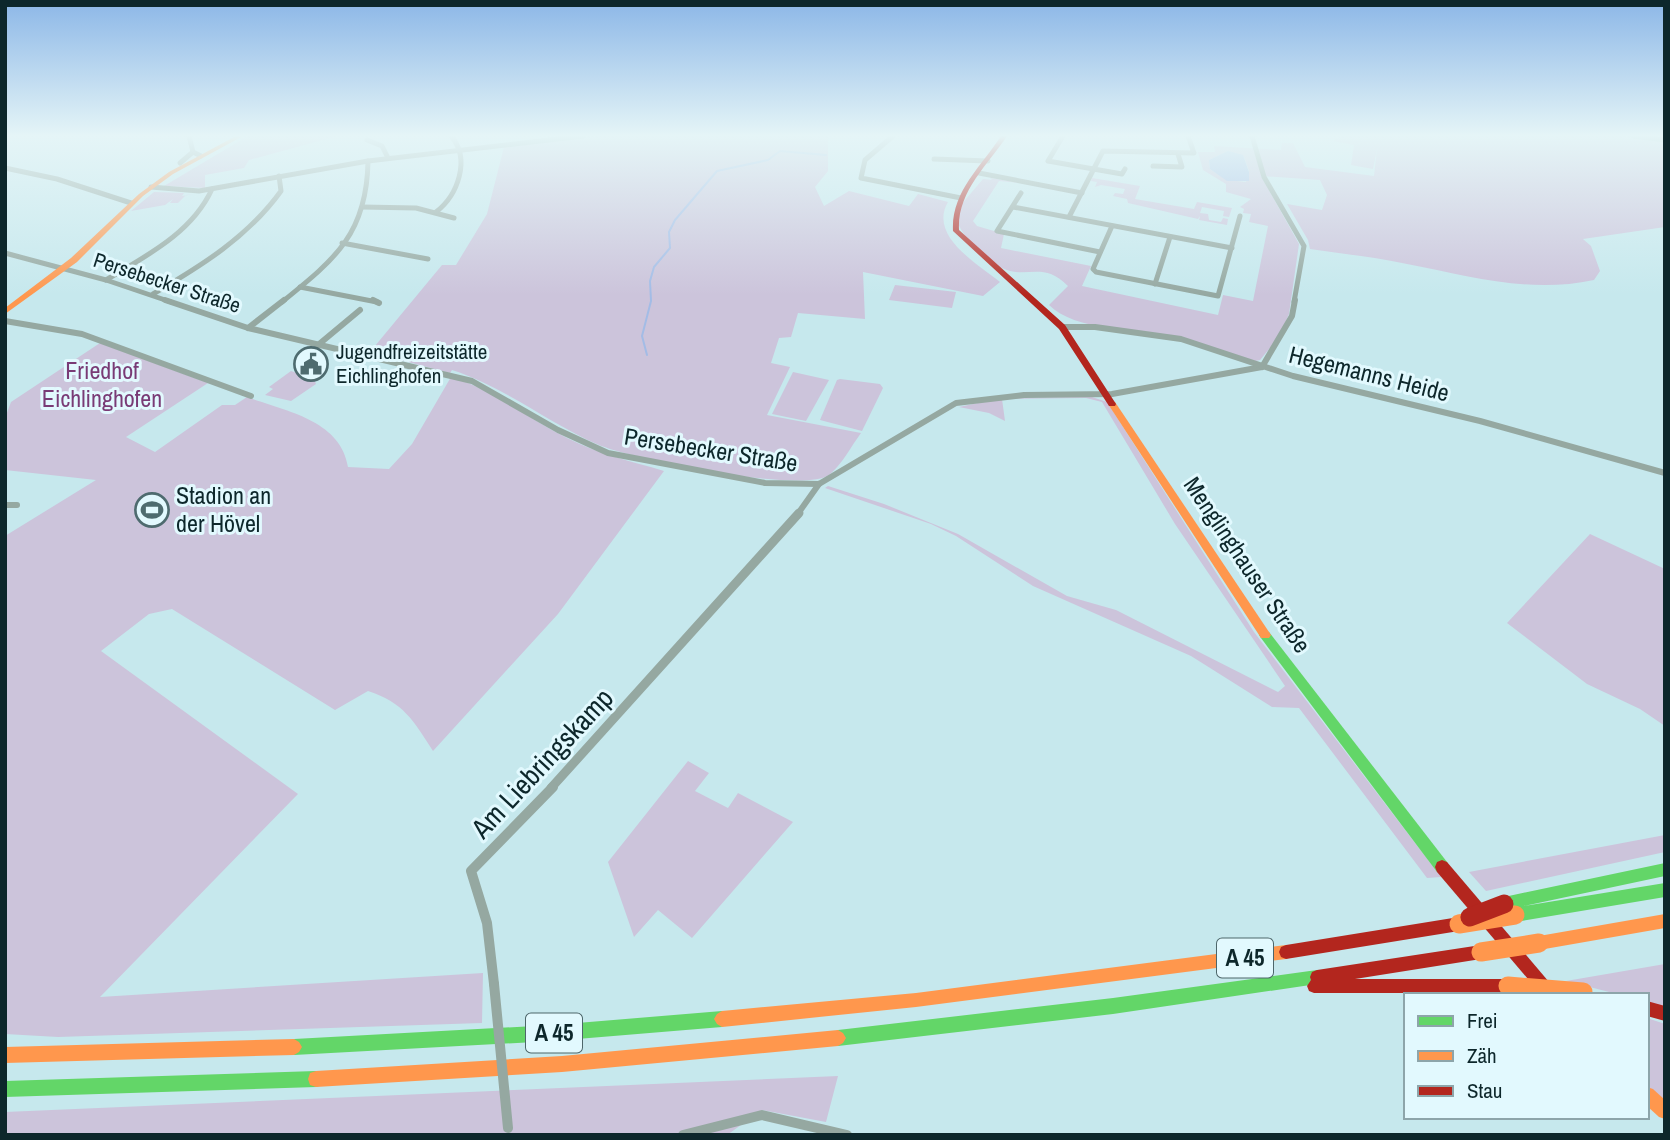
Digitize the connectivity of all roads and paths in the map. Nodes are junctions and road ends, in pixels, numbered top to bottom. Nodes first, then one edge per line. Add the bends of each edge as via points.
1 (88, 189) edge
2 (148, 189) edge
3 (171, 189) edge
4 (210, 189) edge
5 (212, 189) edge
6 (281, 189) edge
7 (364, 189) edge
8 (457, 189) edge
9 (917, 189) edge
10 (967, 189) edge
11 (1062, 189) edge
12 (1084, 189) edge
13 (1271, 189) edge
14 (1021, 193) dead end
15 (1082, 193) junction
16 (961, 198) junction
17 (131, 203) junction
18 (362, 206) junction
19 (1013, 207) junction
20 (436, 212) junction
21 (1240, 216) dead end
22 (1069, 217) junction
23 (454, 218) dead end
24 (1112, 226) junction
25 (1170, 237) junction
26 (342, 243) junction
27 (1232, 248) junction
28 (1100, 252) junction
29 (5, 253) edge
30 (428, 259) dead end
31 (65, 268) junction
32 (106, 280) junction
33 (1155, 284) junction
34 (300, 287) junction
35 (153, 295) junction
36 (379, 303) dead end
37 (360, 310) dead end
38 (5, 313) edge
39 (5, 321) edge
40 (1062, 327) junction
41 (248, 328) junction
42 (318, 345) junction
43 (1262, 367) junction
44 (1108, 394) junction
45 (251, 396) dead end
46 (1665, 472) edge
47 (819, 484) junction
48 (5, 505) edge
49 (17, 505) dead end
50 (1665, 869) edge
51 (1665, 890) edge
52 (1665, 921) edge
53 (1458, 923) junction
54 (1243, 990) junction
55 (1548, 993) edge
56 (1589, 993) edge
57 (5, 1055) edge
58 (5, 1089) edge
59 (1649, 1097) edge
60 (1665, 1111) edge
61 (508, 1132) edge
62 (683, 1135) edge
63 (847, 1135) edge

1 - 17 street
2 - 17 main road
3 - 4 street
5 - 32 street via 204,208 186,225
6 - 35 street via 257,218 220,250
7 - 18 street
8 - 20 street via 446,207
9 - 16 street
10 - 16 main road, Menglinghauser Straße
11 - 15 street
12 - 15 street
13 - 43 street via 1304,246 1292,316
14 - 19 street
15 - 22 street
16 - 40 main road, Menglinghauser Straße via 952,222 960,238
17 - 31 main road
18 - 20 street
18 - 26 street via 359,220
19 - 22 street
19 - 28 street via 998,231
20 - 23 street
21 - 27 street
22 - 24 street
24 - 25 street
24 - 28 street
25 - 27 street
25 - 33 street
26 - 30 street
26 - 34 street
27 - 33 street via 1217,296
28 - 33 street via 1093,269 1096,272
29 - 31 street, Persebecker Straße
31 - 32 street, Persebecker Straße
31 - 38 main road
32 - 35 street, Persebecker Straße
34 - 36 street
34 - 41 street
35 - 41 street, Persebecker Straße
37 - 42 street
39 - 45 street via 82,334
40 - 43 street, Hegemanns Heide via 1181,339
40 - 44 main road, Menglinghauser Straße
41 - 42 street, Persebecker Straße
42 - 47 street, Persebecker Straße via 472,381 558,430 628,458 765,483
43 - 44 street, Persebecker Straße
43 - 46 street, Hegemanns Heide
44 - 47 street, Persebecker Straße via 1024,395 956,403
44 - 55 main road, Menglinghauser Straße via 1232,588 1314,702
47 - 61 street, Am Liebringskamp, bridge via 806,505 682,647 546,797 471,871 487,923
48 - 49 street
50 - 53 main road, bridge via 1504,904
51 - 53 main road, A 45, bridge
52 - 54 main road, A 45, bridge
53 - 57 main road, A 45 via 1035,986 732,1018 426,1041
54 - 56 main road, bridge via 1394,985 1508,986
54 - 58 main road, A 45 via 919,1032 592,1063 350,1079
59 - 60 main road
62 - 63 street via 762,1115

